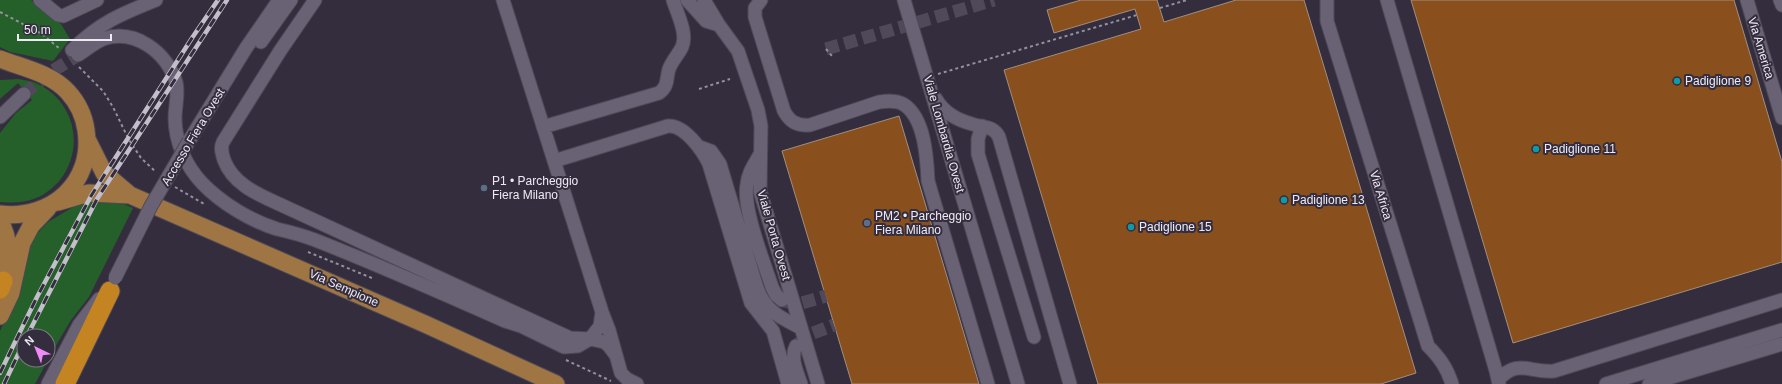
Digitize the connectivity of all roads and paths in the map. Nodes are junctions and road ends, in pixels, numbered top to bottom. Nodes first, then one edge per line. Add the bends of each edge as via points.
1 (40, 0) edge
2 (97, 0) edge
3 (156, 0) edge
4 (279, 0) edge
5 (291, 0) edge
6 (315, 0) edge
7 (503, 0) edge
8 (673, 0) edge
9 (687, 0) edge
10 (704, 0) edge
11 (761, 0) edge
12 (904, 0) edge
13 (1187, 0) edge
14 (1327, 0) edge
15 (1387, 0) edge
16 (1747, 0) edge
17 (1780, 0) edge
18 (1782, 5) edge
19 (1160, 8) dead end
20 (1137, 15) dead end
21 (719, 25) junction
22 (826, 49) dead end
23 (832, 56) dead end
24 (0, 59) edge
25 (0, 69) edge
26 (30, 70) junction
27 (927, 77) junction
28 (730, 79) dead end
29 (699, 89) dead end
30 (932, 93) junction
31 (24, 94) tunnel mouth
32 (208, 110) junction
33 (0, 117) edge
34 (1782, 118) edge
35 (982, 126) junction
36 (543, 127) junction
37 (87, 140) junction
38 (700, 147) junction
39 (760, 154) junction
40 (554, 161) junction
41 (130, 195) junction
42 (52, 205) junction
43 (0, 214) edge
44 (0, 222) edge
45 (112, 284) junction
46 (1, 287) edge
47 (782, 300) dead end
48 (1782, 300) edge
49 (602, 312) junction
50 (0, 316) edge
51 (801, 328) junction
52 (1782, 330) edge
53 (1034, 337) dead end
54 (590, 339) junction
55 (1782, 340) edge
56 (1741, 344) junction
57 (1782, 344) edge
58 (796, 346) dead end
59 (615, 354) junction
60 (1498, 382) edge
61 (48, 384) edge
62 (65, 384) edge
63 (76, 384) edge
64 (556, 384) edge
65 (637, 384) edge
66 (788, 384) edge
67 (801, 384) edge
68 (818, 384) edge
69 (988, 384) edge
70 (1018, 384) edge
71 (1070, 384) edge
72 (1452, 384) edge
73 (1606, 384) edge
74 (1649, 384) edge

1 - 2 street via 58,15 63,16
3 - 54 street via 105,22 86,36 75,53 97,42 123,36 139,40 153,48 168,65 176,82 176,129 184,157 202,184 216,195 264,224 315,240 521,326 564,347 578,346
4 - 32 street, Accesso Fiera Ovest
5 - 32 street
6 - 54 street via 223,142 221,151 232,175 256,193 570,338
7 - 36 street
8 - 36 street via 684,40 669,69 668,80 663,90
9 - 21 street via 706,21
10 - 21 street, Viale Porta Ovest
11 - 69 street via 755,8 755,17 788,119 802,126 810,125 879,102 891,101 903,104 912,111 926,152 928,181
12 - 27 street, Viale Lombardia Ovest
13 - 19 path
14 - 72 street, Via Africa via 1327,21 1428,346 1441,359
15 - 60 street
16 - 34 street, Via America
17 - 18 street
20 - 27 path
21 - 39 street, Viale Porta Ovest via 738,51 758,110 761,126
22 - 23 path
24 - 26 main road
25 - 26 main road
26 - 37 main road via 57,83 74,99 83,117
27 - 30 street, Viale Lombardia Ovest
28 - 29 path
30 - 35 street via 940,106 951,116
30 - 70 street, Viale Lombardia Ovest
31 - 33 street
32 - 45 street, Accesso Fiera Ovest, bridge via 151,206
35 - 53 street via 978,154
35 - 71 street via 990,128 999,137
36 - 40 street
37 - 41 main road, Via Sempione via 104,173
37 - 42 main road via 81,173 70,190
38 - 40 street via 693,143 682,129 673,125
38 - 51 street via 711,151 720,164 763,302 772,312
38 - 66 street via 709,164 751,303 772,331
39 - 47 street via 746,184 747,207 772,287
39 - 51 street, Viale Porta Ovest via 760,190
40 - 49 street
41 - 42 main road, Via Sempione via 89,193
41 - 64 main road, Via Sempione
42 - 43 main road, Via Sempione via 26,214
42 - 50 main road via 31,226 24,239 11,293
44 - 46 main road via 8,244 8,258
45 - 61 street via 79,325
45 - 62 highway
45 - 63 street
48 - 60 street via 1554,371 1514,368 1504,373
49 - 54 street via 600,326
49 - 59 street
51 - 68 street, Viale Porta Ovest
52 - 56 street
54 - 59 street via 604,342
55 - 56 street
56 - 73 street
57 - 74 street
58 - 67 street via 793,358
59 - 65 street via 621,373

